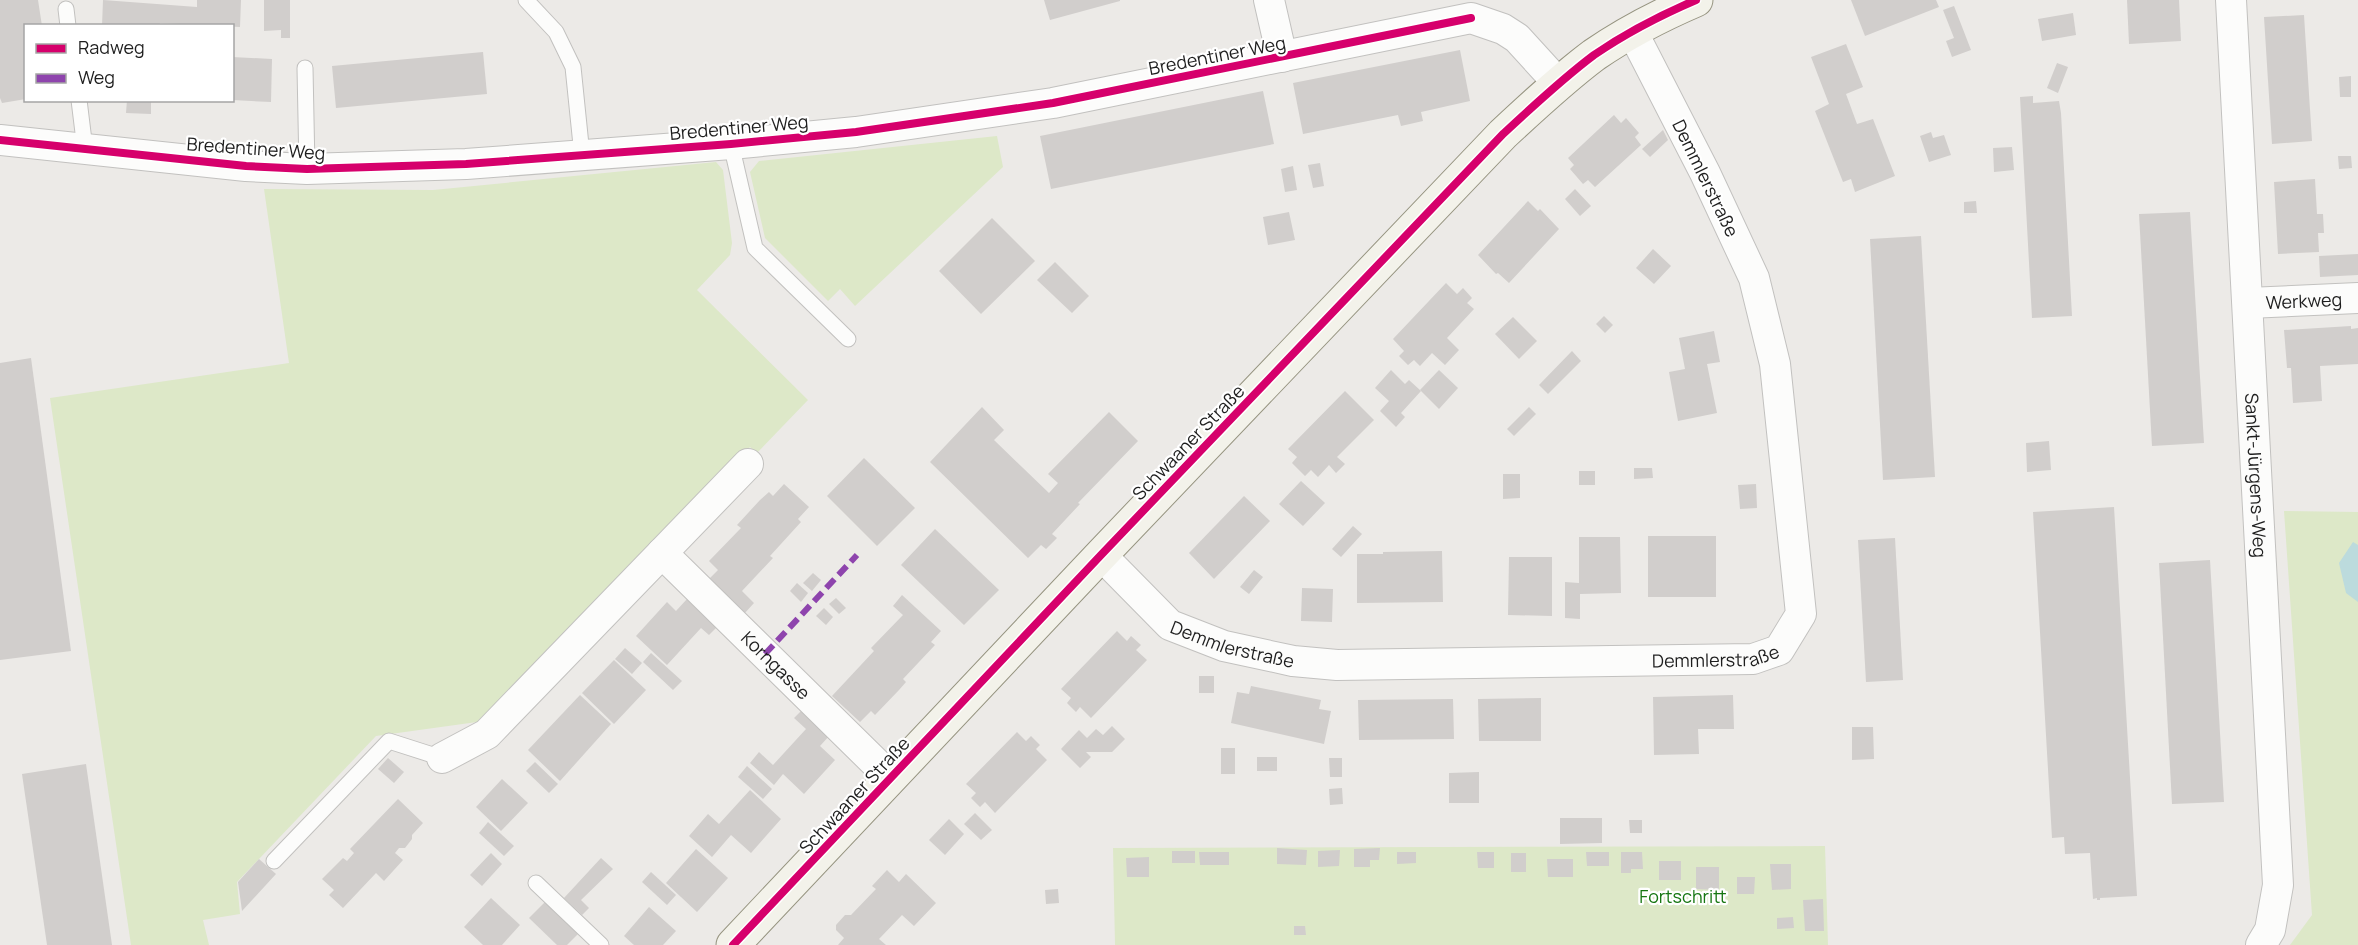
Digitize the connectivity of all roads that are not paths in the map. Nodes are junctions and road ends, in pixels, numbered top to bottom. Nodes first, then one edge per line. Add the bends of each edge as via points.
1 (526, 0) edge
2 (1696, 0) edge
3 (2231, 0) edge
4 (1275, 1) edge
5 (66, 9) dead end
6 (68, 24) edge
7 (1632, 31) junction
8 (1282, 57) junction
9 (305, 68) dead end
10 (1559, 84) junction
11 (78, 102) edge
12 (0, 140) edge
13 (730, 144) junction
14 (85, 149) junction
15 (582, 155) junction
16 (307, 169) junction
17 (2358, 298) edge
18 (2248, 303) junction
19 (848, 339) dead end
20 (748, 464) dead end
21 (662, 553) junction
22 (1101, 555) junction
23 (442, 758) joint
24 (891, 778) junction
25 (274, 861) dead end
26 (536, 883) dead end
27 (601, 945) edge
28 (734, 945) edge
29 (2260, 945) edge

1 - 15 lane via 556,32 573,67
2 - 7 main road, Schwaaner Straße
3 - 18 street, Sankt-Jürgens-Weg
4 - 8 street
5 - 6 lane
7 - 10 main road, Schwaaner Straße
7 - 22 street, Demmlerstraße via 1754,278 1775,364 1801,614 1779,650 1752,659 1337,665 1293,661 1224,646 1170,625
8 - 10 street, Bredentiner Weg via 1470,11 1517,38
8 - 13 street, Bredentiner Weg via 962,118
9 - 16 lane
10 - 22 main road, Schwaaner Straße via 1503,134
11 - 14 lane
12 - 14 street, Bredentiner Weg
13 - 15 street, Bredentiner Weg
13 - 19 lane via 755,248
14 - 16 street, Bredentiner Weg
15 - 16 street, Bredentiner Weg via 466,164
17 - 18 street, Werkweg
18 - 29 street, Sankt-Jürgens-Weg via 2278,885 2270,930
20 - 21 street
21 - 23 street via 487,734
21 - 24 street, Korngasse
22 - 24 main road, Schwaaner Straße
23 - 25 lane via 389,741
24 - 28 main road, Schwaaner Straße
26 - 27 lane

